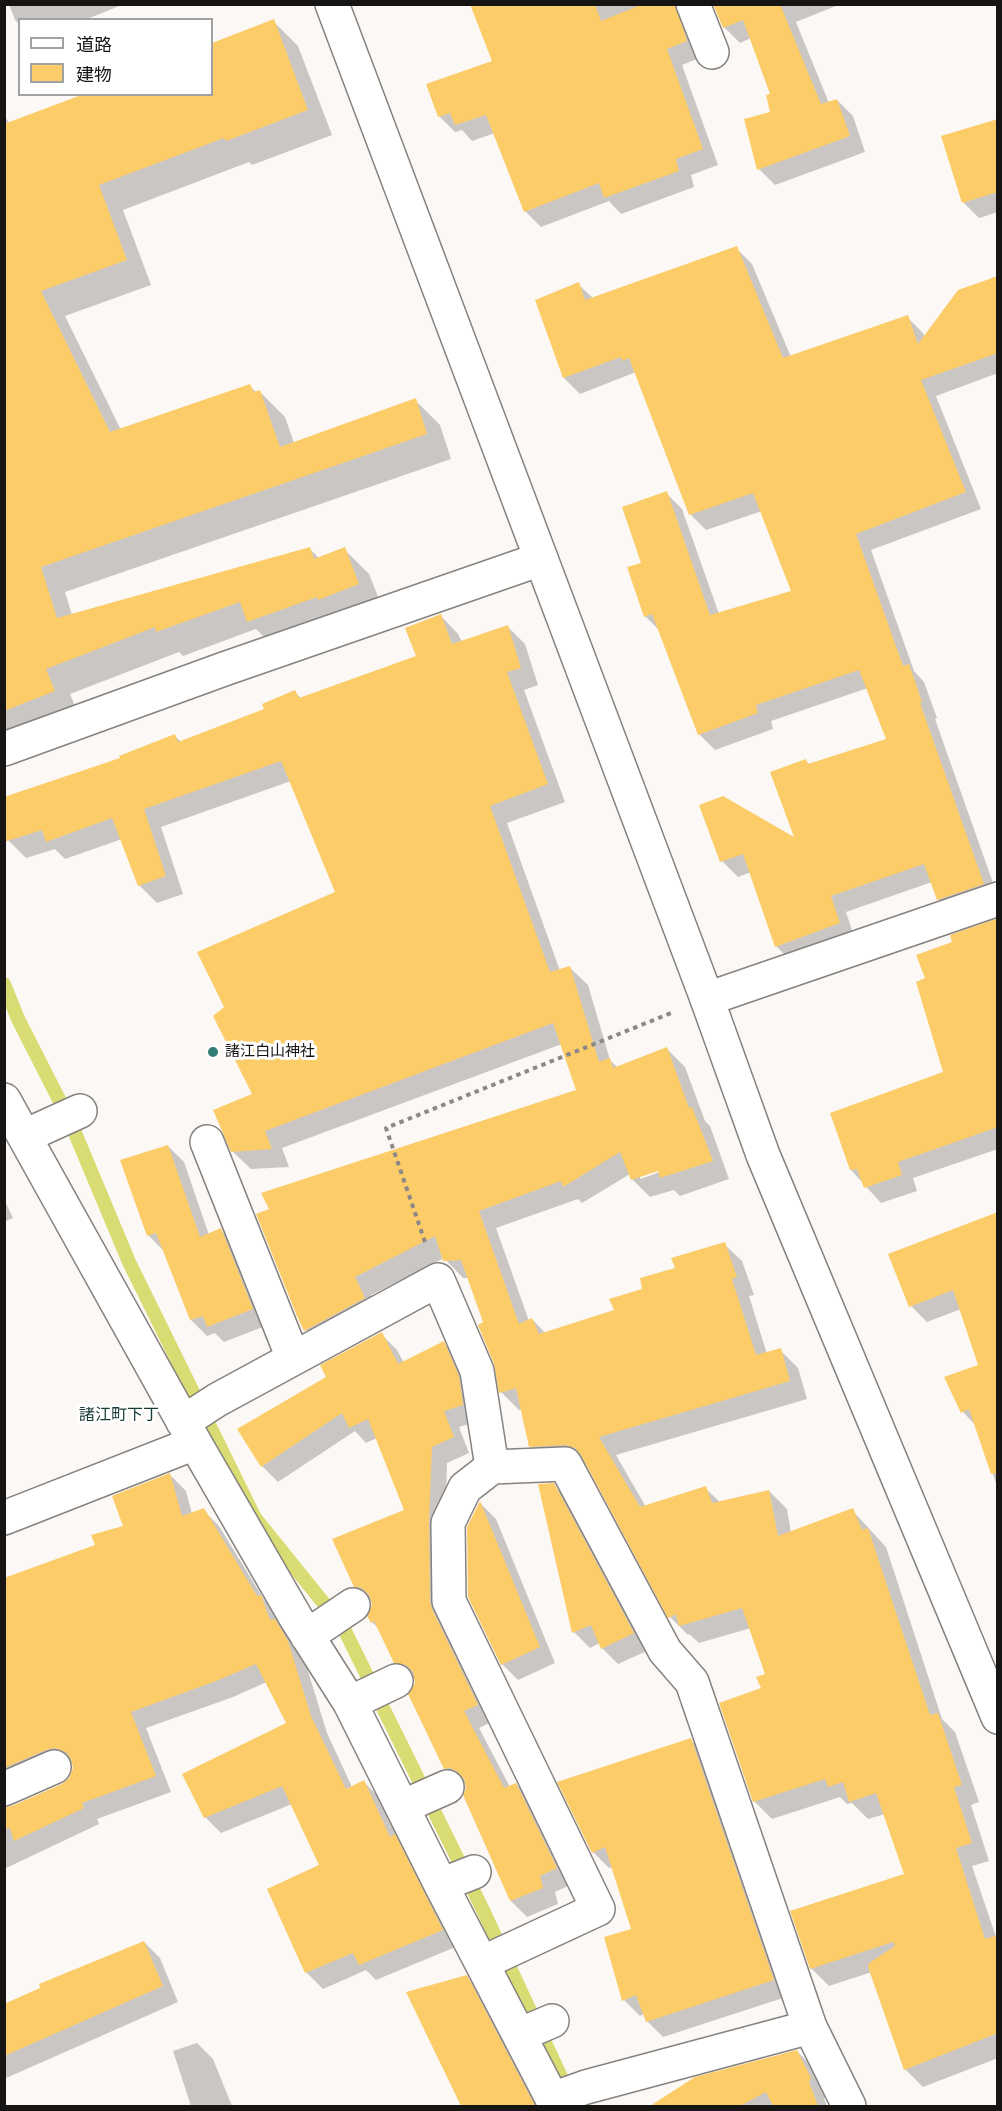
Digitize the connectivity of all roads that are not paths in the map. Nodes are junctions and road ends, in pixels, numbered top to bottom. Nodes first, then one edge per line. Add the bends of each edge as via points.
1 (332, 4) edge
2 (693, 4) edge
3 (712, 52) dead end
4 (541, 559) junction
5 (4, 749) edge
6 (998, 899) edge
7 (707, 999) junction
8 (4, 1100) edge
9 (80, 1111) dead end
10 (25, 1136) junction
11 (207, 1142) dead end
12 (293, 1358) junction
13 (189, 1432) junction
14 (492, 1467) junction
15 (4, 1518) edge
16 (353, 1605) dead end
17 (307, 1636) junction
18 (396, 1681) dead end
19 (350, 1703) junction
20 (998, 1717) edge
21 (54, 1767) dead end
22 (447, 1787) dead end
23 (4, 1789) edge
24 (402, 1807) junction
25 (474, 1872) dead end
26 (441, 1885) junction
27 (482, 1963) junction
28 (552, 2021) dead end
29 (810, 2027) junction
30 (519, 2036) junction
31 (554, 2103) edge
32 (849, 2106) edge

1 - 4 street
2 - 3 street
4 - 5 street
4 - 7 street
6 - 7 street
7 - 20 street via 763,1155
8 - 10 street
9 - 10 street
10 - 13 street
11 - 12 street
12 - 13 street via 217,1400
12 - 14 street via 438,1280 477,1371
13 - 15 street
13 - 17 street
14 - 27 street via 465,1488 448,1523 449,1601 598,1909
14 - 29 street via 565,1464 665,1651 692,1682
16 - 17 street
17 - 19 street
18 - 19 street
19 - 24 street
21 - 23 street
22 - 24 street
24 - 26 street
25 - 26 street
26 - 27 street
27 - 30 street
28 - 30 street
29 - 31 street via 585,2087
29 - 32 street
30 - 31 street

